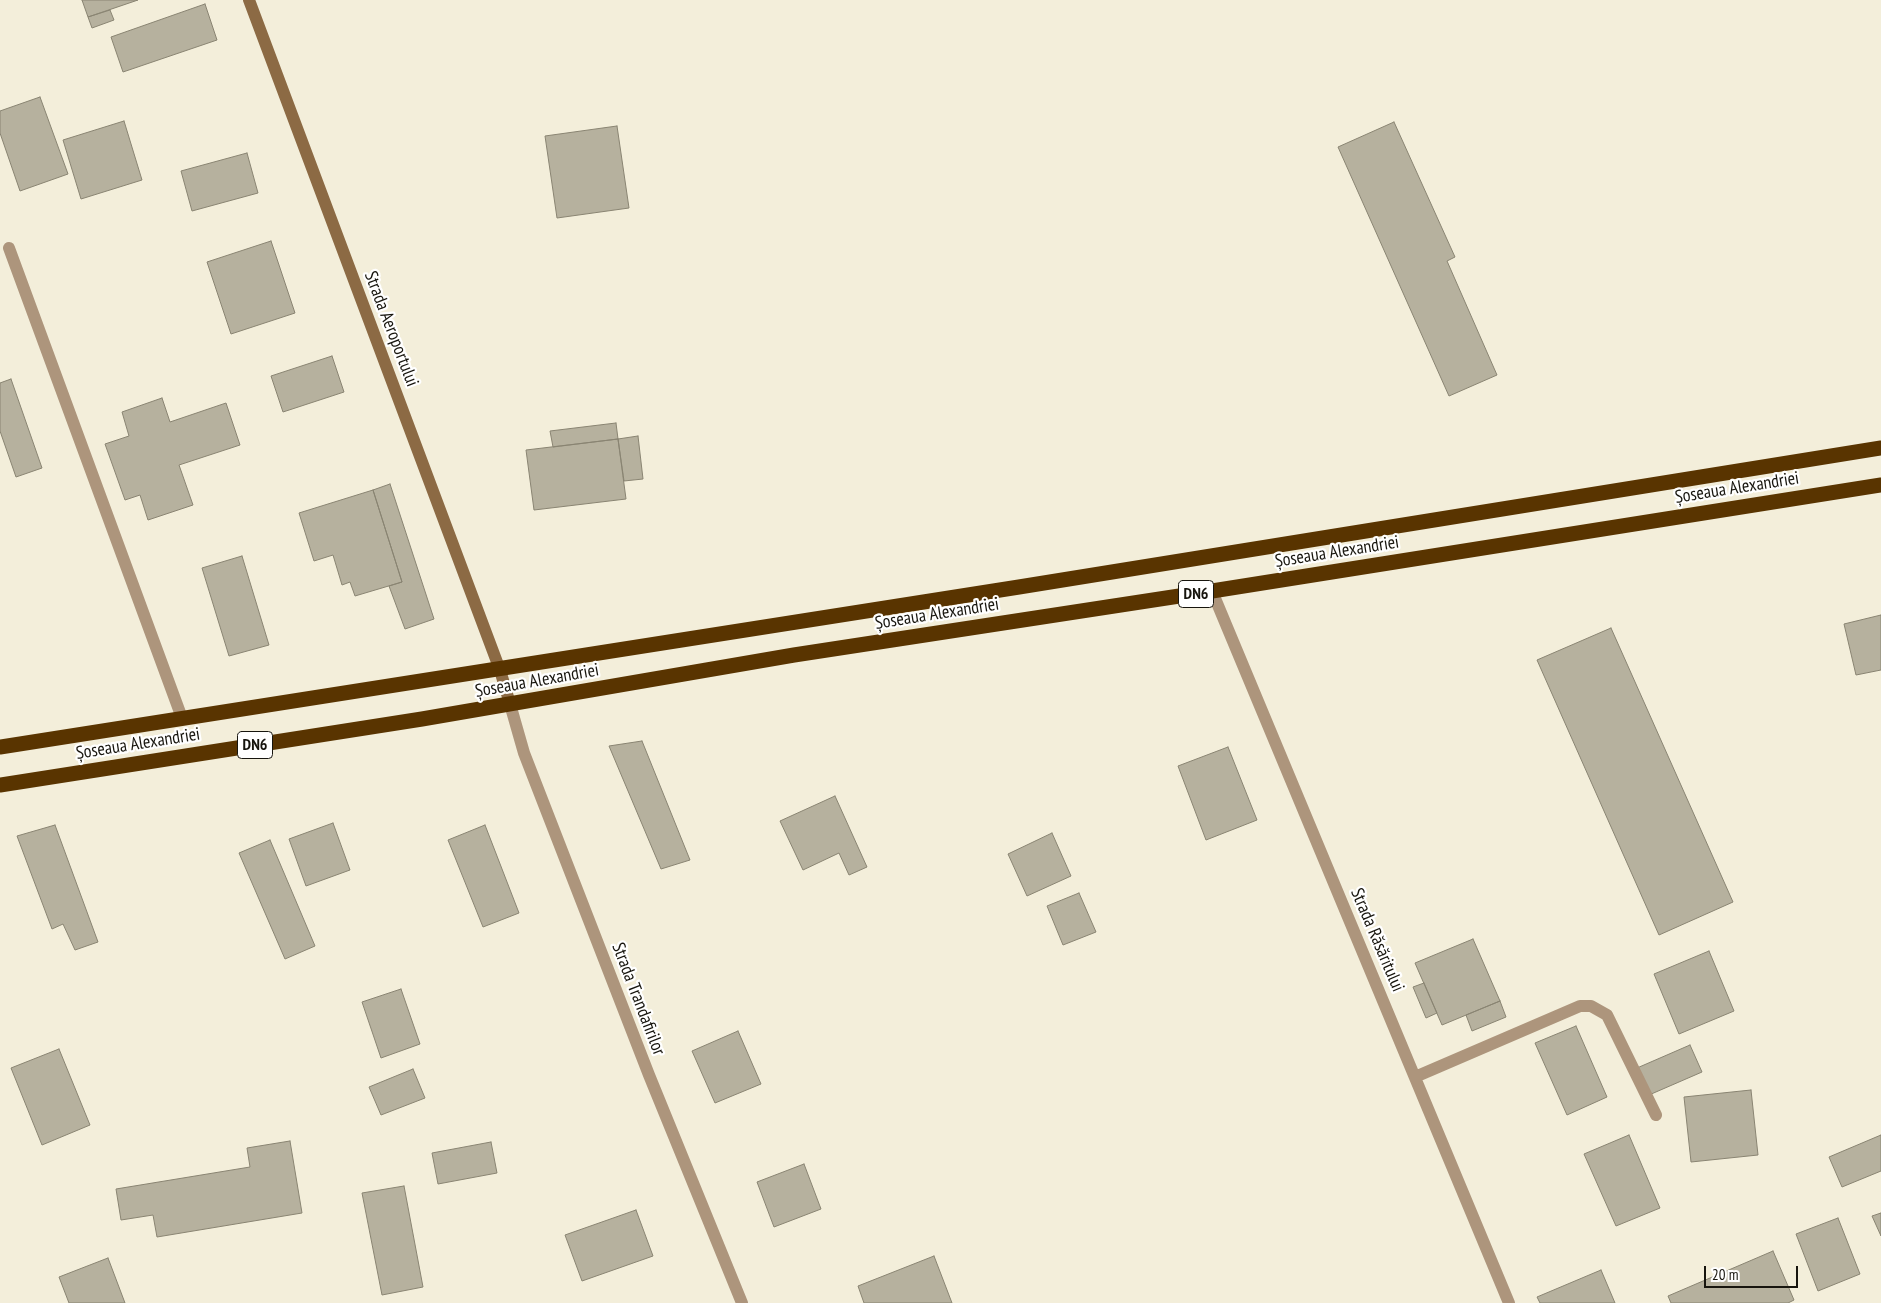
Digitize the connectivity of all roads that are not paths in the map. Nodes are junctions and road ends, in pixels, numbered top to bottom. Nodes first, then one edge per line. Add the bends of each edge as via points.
1 (250, 0) edge
2 (9, 248) dead end
3 (1881, 448) edge
4 (1881, 485) edge
5 (1212, 592) junction
6 (500, 670) junction
7 (510, 704) junction
8 (182, 718) junction
9 (0, 748) edge
10 (0, 785) edge
11 (1414, 1077) junction
12 (1656, 1115) dead end
13 (742, 1303) edge
14 (1509, 1303) edge

1 - 6 street, Strada Aeroportului
2 - 8 street
3 - 6 highway, Șoseaua Alexandriei / DN6
4 - 5 highway, Șoseaua Alexandriei / DN6
5 - 7 highway, Șoseaua Alexandriei / DN6 via 794,655
5 - 11 street, Strada Răsăritului
6 - 7 street, Strada Aeroportului
6 - 8 highway, Șoseaua Alexandriei / DN6
7 - 10 highway, Șoseaua Alexandriei / DN6
7 - 13 street, Strada Trandafirilor via 524,753
8 - 9 highway, Șoseaua Alexandriei / DN6
11 - 12 street via 1580,1006 1591,1006 1607,1015
11 - 14 street, Strada Răsăritului

